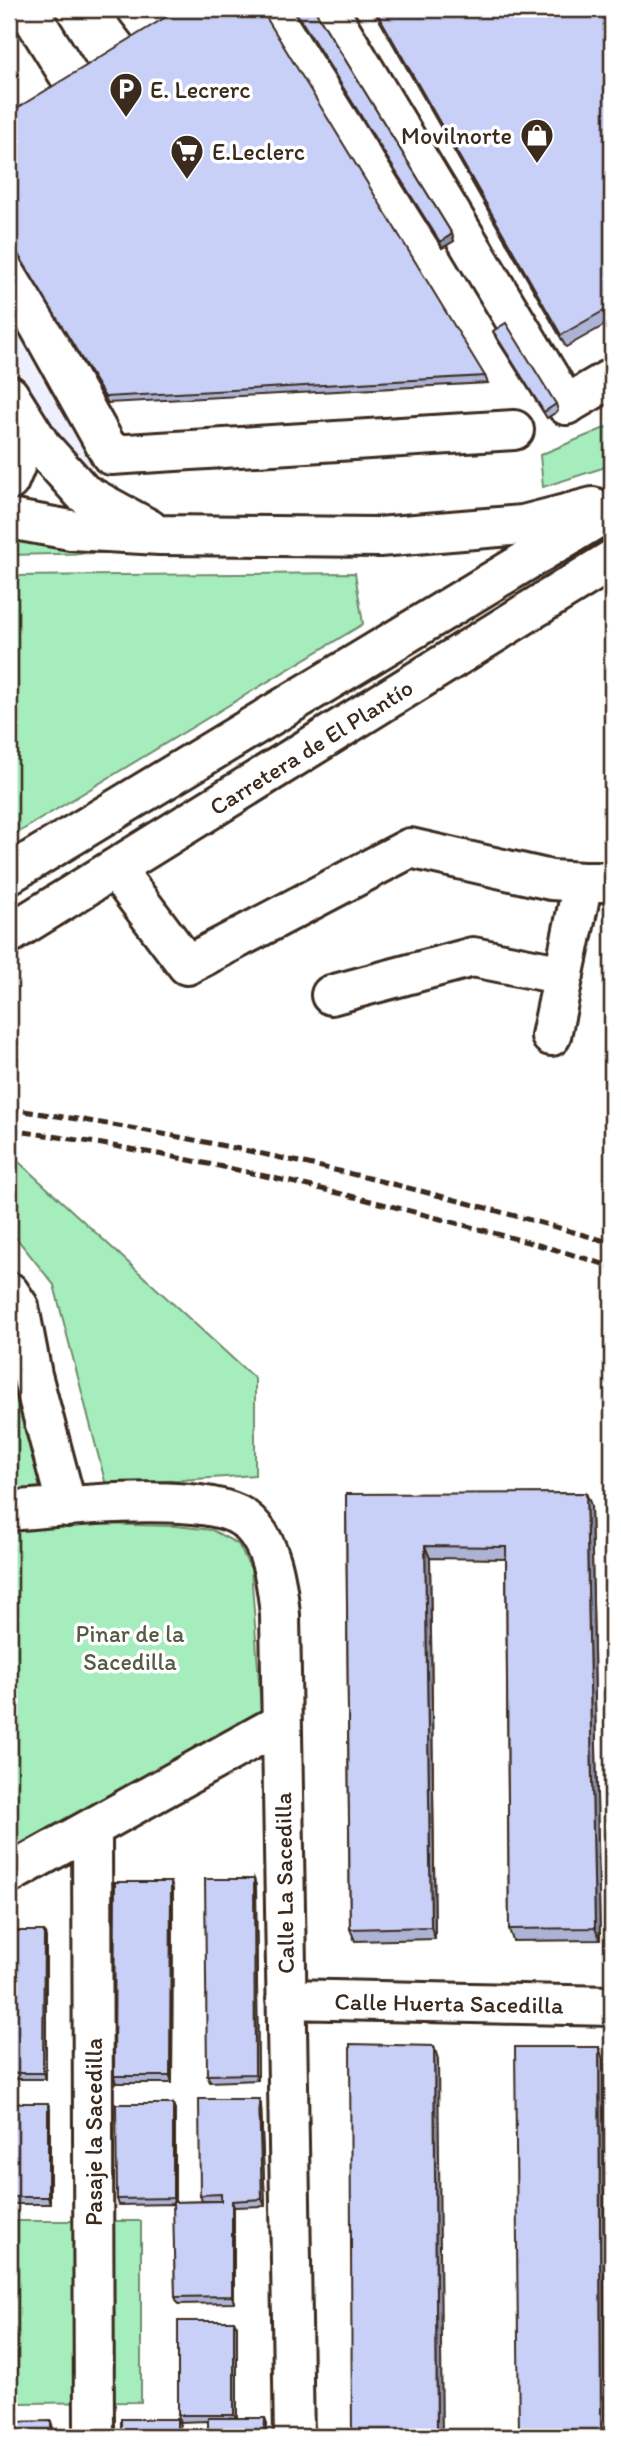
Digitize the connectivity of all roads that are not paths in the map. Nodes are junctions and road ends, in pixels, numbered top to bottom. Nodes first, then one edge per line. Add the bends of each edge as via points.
1 (28, 9) edge
2 (328, 9) edge
3 (73, 82) edge
4 (9, 272) edge
5 (612, 378) edge
6 (9, 394) edge
7 (514, 430) dead end
8 (19, 439) edge
9 (9, 481) edge
10 (612, 502) edge
11 (612, 509) edge
12 (9, 519) edge
13 (160, 535) junction
14 (612, 560) edge
15 (115, 869) junction
16 (9, 874) edge
17 (598, 882) edge
18 (9, 934) edge
19 (564, 975) junction
20 (331, 995) dead end
21 (551, 1036) dead end
22 (9, 1292) edge
23 (67, 1507) junction
24 (9, 1511) edge
25 (281, 1723) junction
26 (92, 1828) junction
27 (9, 1874) edge
28 (285, 1999) junction
29 (612, 2006) edge
30 (94, 2437) edge
31 (294, 2437) edge

1 - 3 street
2 - 5 street via 566,405
4 - 7 street via 111,455
6 - 8 street
8 - 9 street via 26,440
8 - 13 street via 41,446 83,493
10 - 13 street via 523,525 379,537
11 - 16 street, Carretera de El Plantío
12 - 13 street via 71,530
14 - 15 street, Carretera de El Plantío
15 - 17 street via 187,965 410,848 551,880
15 - 18 street, Carretera de El Plantío
17 - 19 street
19 - 20 street via 473,957
19 - 21 street
22 - 23 street via 19,1307
23 - 24 street, Calle La Sacedilla
23 - 25 street, Calle La Sacedilla via 161,1502 209,1505 242,1517 256,1531 273,1567 278,1591
25 - 26 street
25 - 28 street, Calle La Sacedilla
26 - 27 street
26 - 30 street, Pasaje la Sacedilla
28 - 29 street, Calle Huerta Sacedilla
28 - 31 street, Calle La Sacedilla

